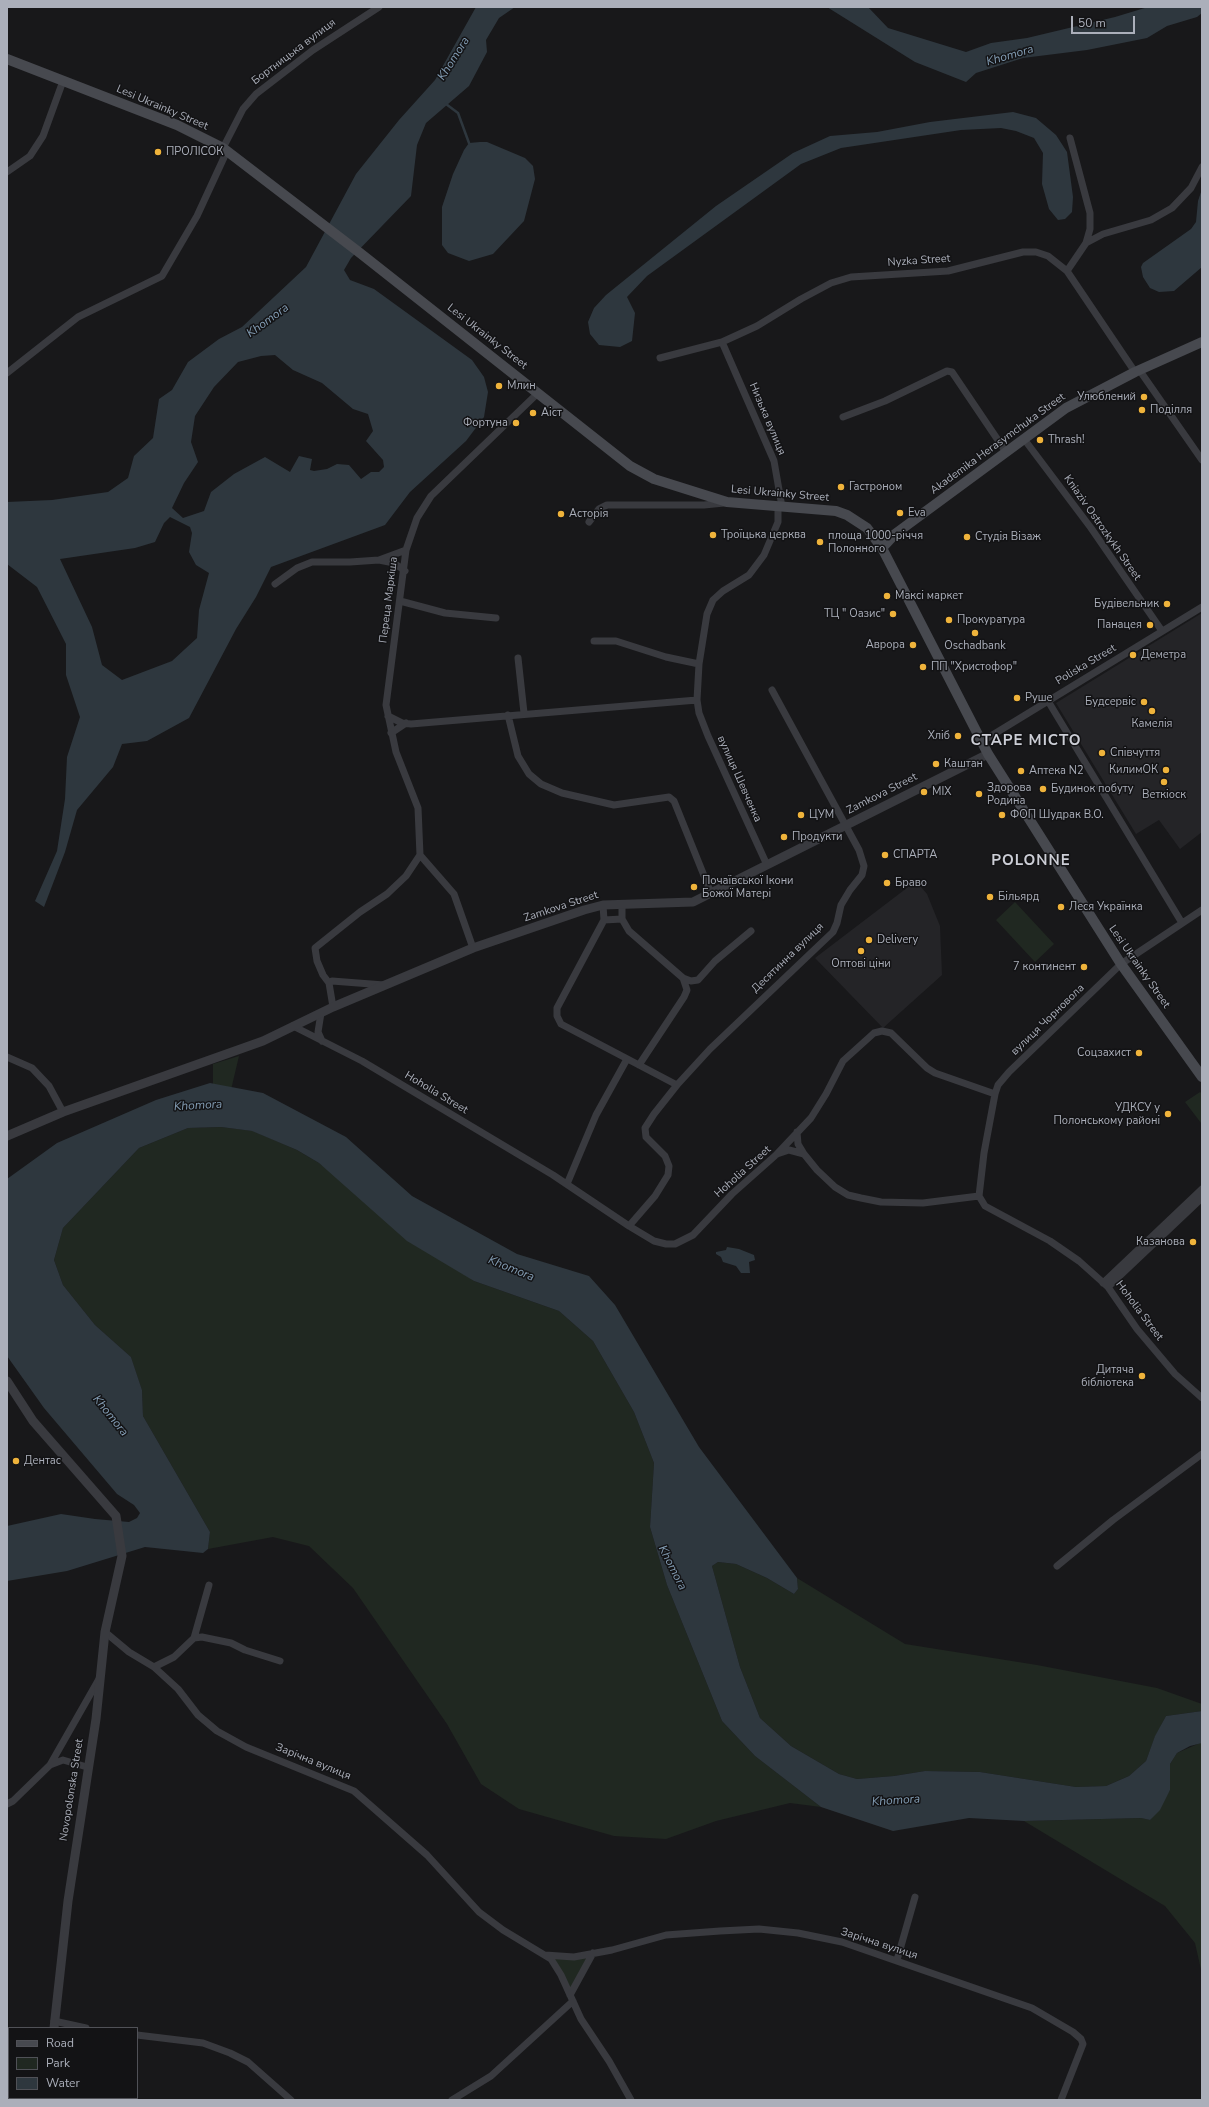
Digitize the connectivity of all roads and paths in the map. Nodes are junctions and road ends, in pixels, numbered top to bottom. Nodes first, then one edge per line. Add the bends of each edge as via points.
1 (379, 7) edge
2 (7, 59) edge
3 (63, 81) junction
4 (1070, 138) dead end
5 (225, 150) junction
6 (1202, 167) edge
7 (7, 172) edge
8 (1086, 243) junction
9 (1067, 271) junction
10 (722, 342) junction
11 (1201, 345) edge
12 (660, 358) dead end
13 (1138, 372) junction
14 (7, 373) edge
15 (538, 393) junction
16 (843, 417) dead end
17 (1024, 439) junction
18 (1006, 452) junction
19 (1202, 460) edge
20 (727, 502) junction
21 (780, 507) junction
22 (589, 522) dead end
23 (882, 548) junction
24 (406, 550) junction
25 (379, 560) junction
26 (405, 570) junction
27 (274, 584) dead end
28 (400, 601) junction
29 (1202, 607) edge
30 (496, 618) dead end
31 (1162, 631) junction
32 (594, 641) dead end
33 (518, 658) dead end
34 (699, 664) junction
35 (772, 690) dead end
36 (697, 700) junction
37 (1048, 701) junction
38 (524, 713) junction
39 (508, 715) junction
40 (388, 716) junction
41 (406, 723) junction
42 (391, 733) junction
43 (981, 742) junction
44 (988, 754) junction
45 (846, 826) junction
46 (420, 855) junction
47 (767, 865) junction
48 (711, 894) junction
49 (603, 905) junction
50 (622, 905) junction
51 (1202, 910) edge
52 (622, 919) junction
53 (604, 920) junction
54 (1182, 923) junction
55 (751, 931) dead end
56 (473, 948) junction
57 (1121, 964) junction
58 (683, 978) junction
59 (698, 980) junction
60 (329, 983) junction
61 (388, 985) junction
62 (684, 997) junction
63 (333, 1007) junction
64 (321, 1013) junction
65 (293, 1026) junction
66 (322, 1041) junction
67 (7, 1057) edge
68 (627, 1059) junction
69 (639, 1065) junction
70 (1202, 1077) edge
71 (677, 1085) junction
72 (995, 1094) junction
73 (63, 1112) junction
74 (797, 1132) junction
75 (7, 1136) edge
76 (776, 1154) junction
77 (804, 1154) junction
78 (567, 1184) junction
79 (1202, 1189) edge
80 (979, 1196) junction
81 (1202, 1198) edge
82 (628, 1226) junction
83 (1105, 1285) junction
84 (7, 1381) edge
85 (1202, 1398) edge
86 (1202, 1454) edge
87 (1057, 1566) dead end
88 (209, 1584) dead end
89 (105, 1632) junction
90 (194, 1638) junction
91 (102, 1657) junction
92 (280, 1661) dead end
93 (154, 1667) junction
94 (50, 1765) junction
95 (87, 1767) junction
96 (7, 1804) edge
97 (915, 1897) dead end
98 (593, 1953) junction
99 (543, 1955) junction
100 (897, 1960) junction
101 (572, 1998) junction
102 (54, 2024) edge
103 (78, 2027) edge
104 (138, 2035) edge
105 (291, 2100) edge
106 (452, 2100) edge
107 (631, 2100) edge
108 (1061, 2100) edge

1 - 5 street, Бортницька вулиця via 314,50 256,94 240,114
2 - 3 main road, Lesi Ukrainky Street
3 - 5 main road, Lesi Ukrainky Street via 177,125
3 - 7 street via 43,136 30,156
4 - 8 street via 1090,213 1090,229
5 - 14 street, Бортницька вулиця via 197,216 162,276 78,317
5 - 15 main road, Lesi Ukrainky Street
6 - 8 street via 1191,188 1172,208 1151,220 1103,234
8 - 9 street
9 - 10 street, Nyzka Street via 1048,256 1036,252 1023,252 948,271 851,278 831,283 757,326
9 - 13 street, Nyzka Street
10 - 12 street, Nyzka Street
10 - 21 street, Низька вулиця via 774,461
11 - 13 main road, Akademika Herasymchuka Street
13 - 17 main road, Akademika Herasymchuka Street via 1066,408
13 - 19 street, Nyzka Street
15 - 20 main road, Lesi Ukrainky Street via 630,466 654,479
15 - 24 street, Переца Маркіша via 431,496 417,518
16 - 18 street via 885,401 947,371 952,372
17 - 18 main road, Akademika Herasymchuka Street
17 - 31 street, Kniaziv Ostrozkykh Street via 1091,528
18 - 23 main road, Akademika Herasymchuka Street via 895,534
20 - 21 main road, Lesi Ukrainky Street
20 - 22 street via 704,505 608,505 599,509
21 - 23 main road, Lesi Ukrainky Street via 825,509 847,515 868,528
21 - 34 street, вулиця Шевченка via 778,522 764,555 749,576 713,600 707,614
23 - 43 main road, Lesi Ukrainky Street
24 - 25 street
24 - 26 street, Переца Маркіша
25 - 26 street via 401,566
25 - 27 street via 312,562 297,568
26 - 28 street, Переца Маркіша
28 - 30 street via 445,613
28 - 40 street, Переца Маркіша via 386,705
29 - 31 street, Poliska Street
31 - 37 street, Poliska Street
32 - 34 street via 616,641 666,658
33 - 38 street
34 - 36 street, вулиця Шевченка
35 - 45 street
36 - 38 street
36 - 47 street, вулиця Шевченка via 708,736
37 - 43 street, Poliska Street
37 - 54 street
38 - 39 street
39 - 41 street
39 - 48 street via 518,756 529,774 541,784 562,793 614,805 669,797 674,801
40 - 41 street
40 - 42 street, Переца Маркіша
41 - 42 street
42 - 46 street, Переца Маркіша via 418,808
43 - 44 main road, Lesi Ukrainky Street
44 - 45 street, Zamkova Street
44 - 57 main road, Lesi Ukrainky Street
45 - 47 street, Zamkova Street
45 - 71 street, Десятинна вулиця via 860,850 864,866 862,874 841,905 833,932 710,1049
46 - 56 street via 454,894
46 - 60 street via 406,876 387,894 315,948 320,968
47 - 48 street, Zamkova Street
48 - 50 street, Zamkova Street via 693,902
49 - 50 street, Zamkova Street
49 - 53 street
49 - 56 street, Zamkova Street
50 - 52 street
51 - 54 street, вулиця Чорновола
52 - 53 street
52 - 58 street via 629,931
53 - 68 street via 557,1008 557,1016 561,1024
54 - 57 street, вулиця Чорновола
55 - 59 street via 715,961
56 - 61 street, Zamkova Street
57 - 70 main road, Lesi Ukrainky Street
57 - 72 street, вулиця Чорновола via 1009,1072 998,1085
58 - 59 street
58 - 62 street via 687,990
59 - 62 street
60 - 61 street via 332,981
60 - 63 street
61 - 63 street, Zamkova Street
62 - 69 street
63 - 64 street, Zamkova Street
64 - 65 street, Zamkova Street
64 - 66 street via 318,1032
65 - 66 street, Hoholia Street
65 - 73 street, Zamkova Street via 263,1041
66 - 78 street, Hoholia Street via 362,1061
67 - 73 street via 36,1073 49,1086
68 - 69 street
68 - 78 street via 596,1115
69 - 71 street
71 - 82 street, Десятинна вулиця via 645,1128 646,1137 665,1156 669,1166 668,1175 655,1196
72 - 74 street via 926,1068 891,1032 882,1030 865,1039 843,1061 811,1118
72 - 80 street, вулиця Чорновола
73 - 75 street, Zamkova Street
74 - 76 street
74 - 77 street via 798,1144
76 - 77 street, Hoholia Street via 789,1150
76 - 82 street, Hoholia Street via 732,1194 693,1235 681,1241 666,1244 654,1241
77 - 80 street via 835,1187 848,1195 881,1202 923,1203
78 - 82 street, Hoholia Street
79 - 83 street
80 - 83 street, Hoholia Street via 985,1206 1050,1241 1079,1261
81 - 83 street
83 - 85 street, Hoholia Street via 1136,1329 1174,1374
84 - 89 street, Novopolonska Street via 33,1421 116,1516 122,1556
86 - 87 street via 1113,1520
88 - 90 street
89 - 91 street, Novopolonska Street
89 - 93 street, Зарічна вулиця via 129,1652
90 - 92 street via 202,1637 231,1643
90 - 93 street via 174,1657
91 - 94 street via 99,1679
91 - 95 street, Novopolonska Street via 96,1719
93 - 99 street, Зарічна вулиця via 178,1689 198,1715 217,1731 246,1747 354,1791 427,1855 479,1912
94 - 95 street via 63,1760
94 - 96 street
95 - 102 street, Novopolonska Street
97 - 100 street
98 - 99 street, Зарічна вулиця via 574,1957
98 - 100 street, Зарічна вулиця via 666,1935 759,1929 798,1933 842,1942
98 - 101 street
99 - 101 street via 550,1959
100 - 108 street, Зарічна вулиця via 1032,2008 1073,2032 1083,2044
101 - 106 street via 491,2076
101 - 107 street via 581,2019
102 - 103 street
104 - 105 street via 203,2042 230,2053 248,2062

